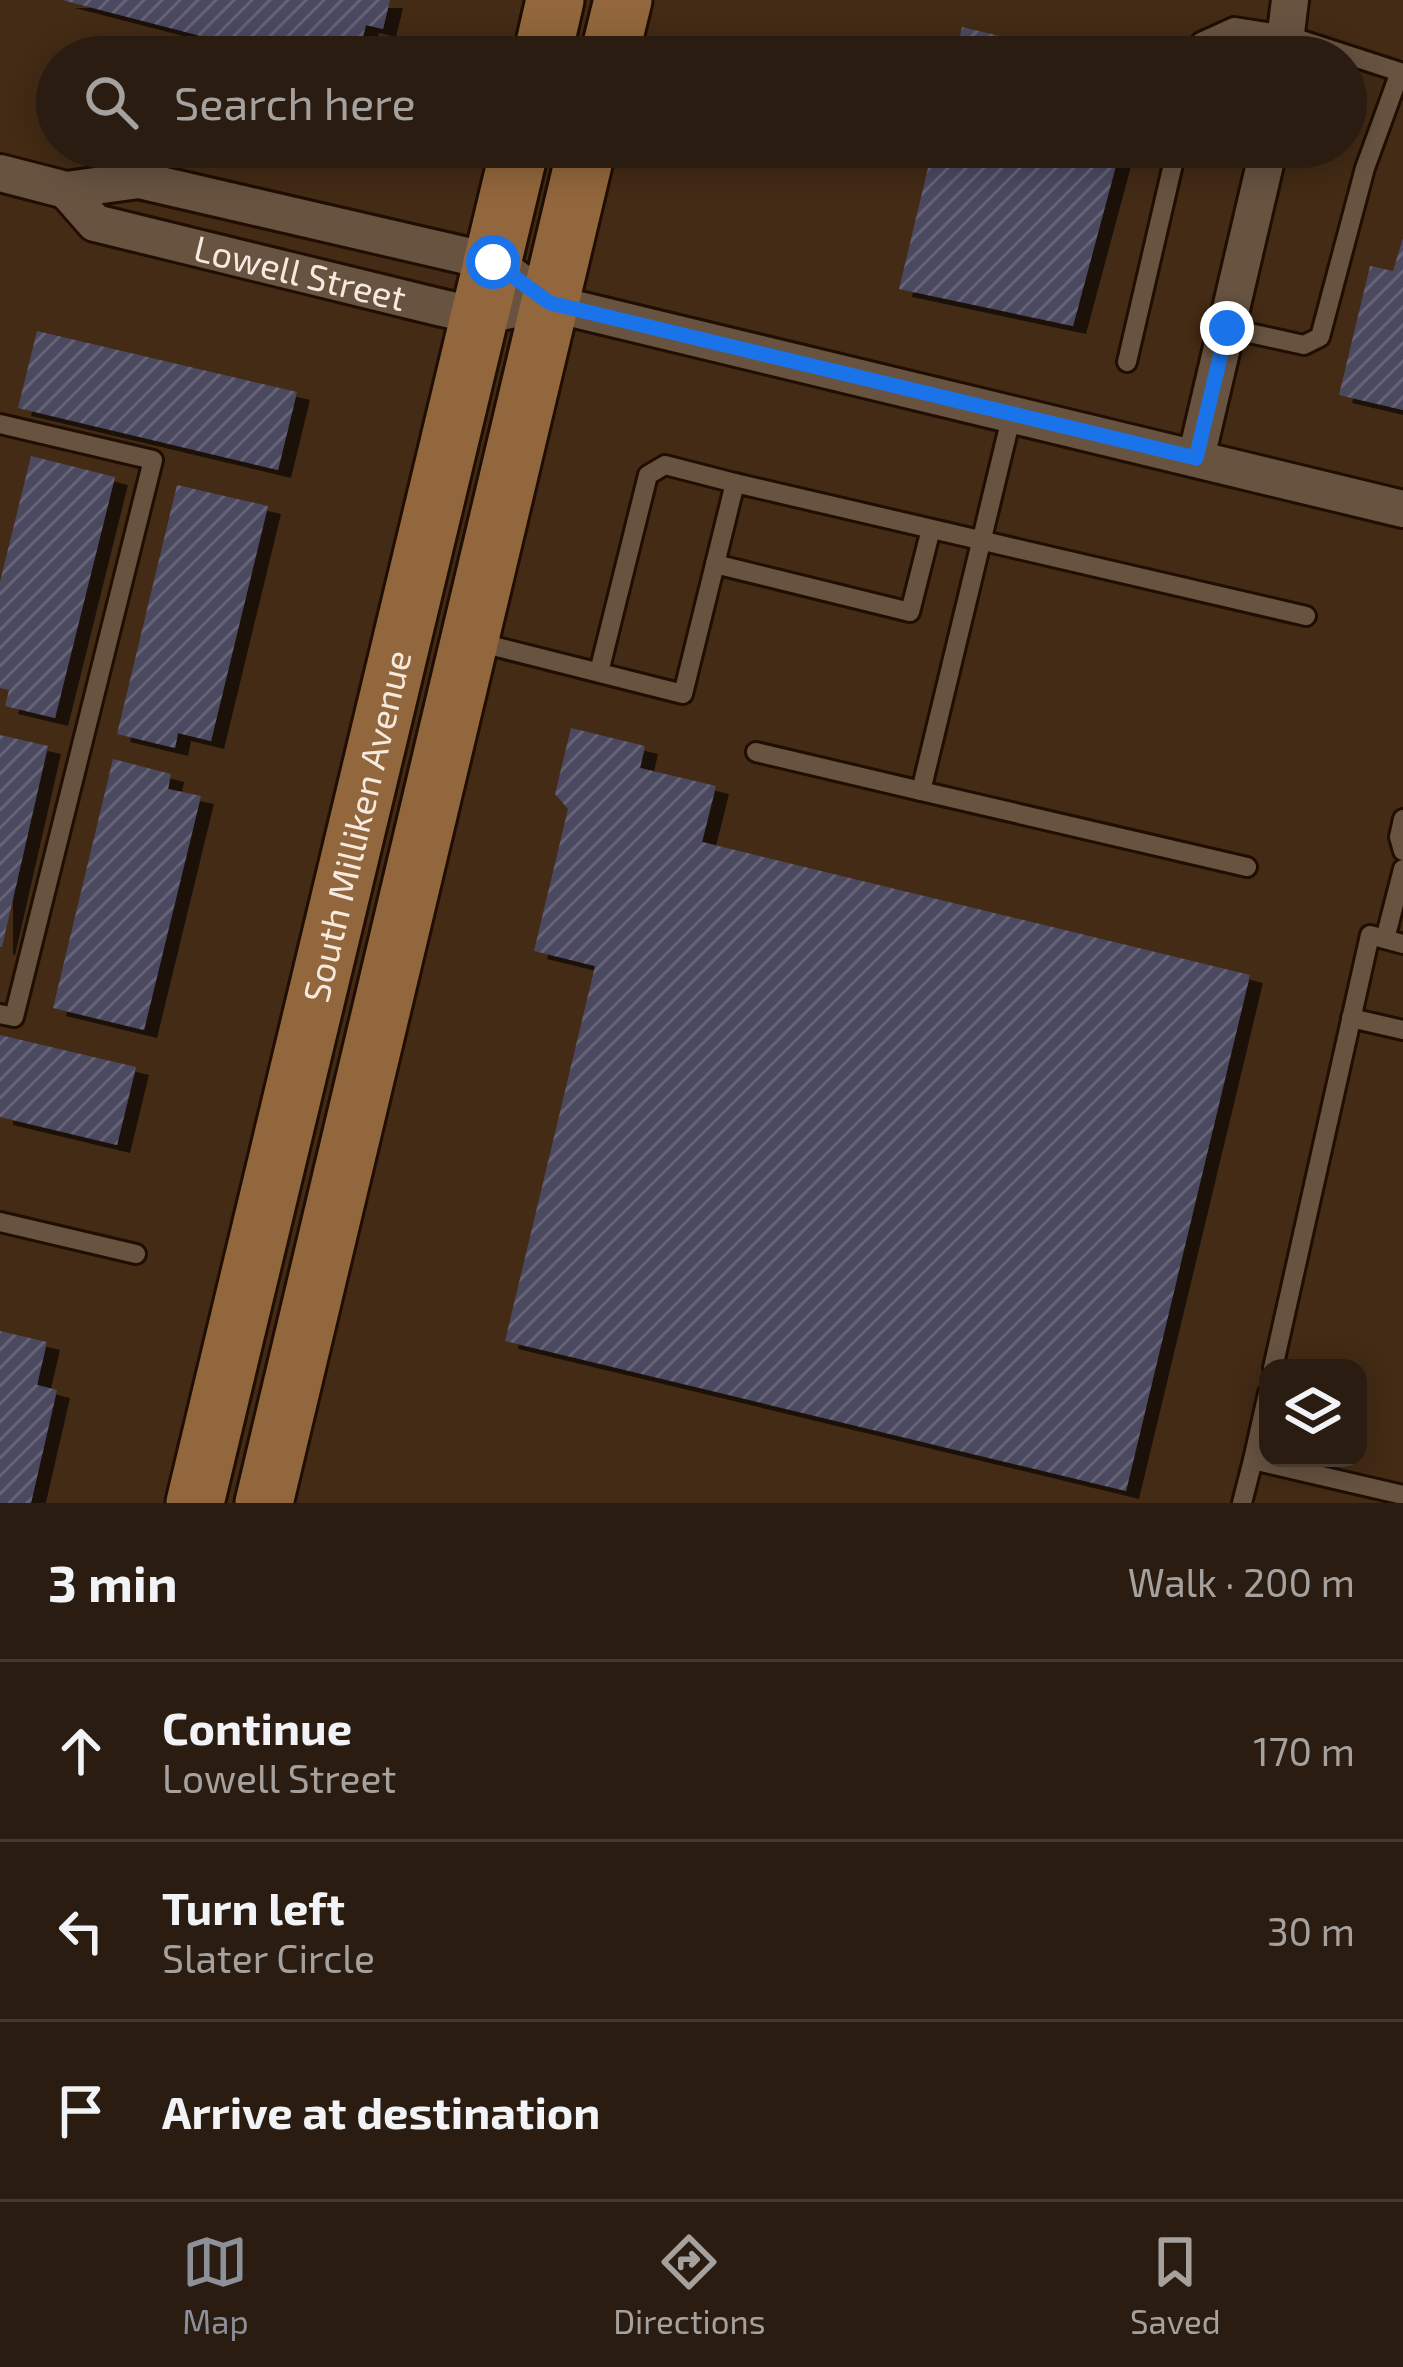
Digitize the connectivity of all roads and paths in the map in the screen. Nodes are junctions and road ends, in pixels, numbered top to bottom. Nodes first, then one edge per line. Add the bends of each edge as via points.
1 (555, 0) edge
2 (623, 0) edge
3 (1287, 30) edge
4 (547, 36) edge
5 (614, 36) edge
6 (1214, 36) edge
7 (1367, 59) edge
8 (1401, 72) edge
9 (1367, 163) edge
10 (515, 168) edge
11 (582, 168) edge
12 (1172, 168) edge
13 (1264, 168) edge
14 (1365, 168) edge
15 (0, 173) edge
16 (66, 190) junction
17 (493, 262) junction
18 (550, 303) junction
19 (478, 316) junction
20 (1227, 328) junction
21 (1127, 362) dead end
22 (1012, 414) junction
23 (0, 424) edge
24 (1196, 458) junction
25 (735, 483) junction
26 (1403, 509) edge
27 (931, 529) junction
28 (981, 541) junction
29 (715, 563) junction
30 (1306, 616) dead end
31 (469, 639) junction
32 (598, 673) junction
33 (756, 752) dead end
34 (920, 791) junction
35 (1403, 819) edge
36 (1403, 851) edge
37 (1247, 867) dead end
38 (1403, 869) edge
39 (1394, 941) edge
40 (0, 1014) edge
41 (1351, 1018) junction
42 (1403, 1030) edge
43 (0, 1222) edge
44 (136, 1254) dead end
45 (1276, 1359) edge
46 (1259, 1433) edge
47 (1253, 1460) junction
48 (1397, 1497) edge
49 (194, 1503) edge
50 (264, 1503) edge
51 (1242, 1503) edge

1 - 4 main road
2 - 5 main road
3 - 6 lane via 1234,27
7 - 8 lane
8 - 9 lane
10 - 17 main road, South Milliken Avenue
11 - 18 main road, South Milliken Avenue
12 - 21 lane
13 - 20 street
14 - 20 lane via 1320,337 1304,345
15 - 16 street, Lowell Street
16 - 17 street, Lowell Street via 139,180
16 - 19 street, Lowell Street via 95,224
17 - 18 street, Lowell Street
17 - 19 main road, South Milliken Avenue
18 - 19 street, Lowell Street
18 - 22 street, Lowell Street
18 - 31 main road, South Milliken Avenue
19 - 49 main road, South Milliken Avenue
20 - 24 street
22 - 24 street, Lowell Street
22 - 28 lane
23 - 40 lane via 153,460 14,1017
24 - 26 street, Lowell Street
25 - 27 lane
25 - 29 lane
25 - 32 lane via 665,465 648,475
27 - 28 lane
27 - 29 lane via 910,612
28 - 30 lane
28 - 34 lane
29 - 32 lane via 683,694
31 - 32 lane
31 - 50 main road, South Milliken Avenue
33 - 34 lane
34 - 37 lane
35 - 36 lane
38 - 39 lane
39 - 41 lane via 1370,935
41 - 42 lane
41 - 45 lane
43 - 44 lane
46 - 47 lane
47 - 48 lane
47 - 51 lane

